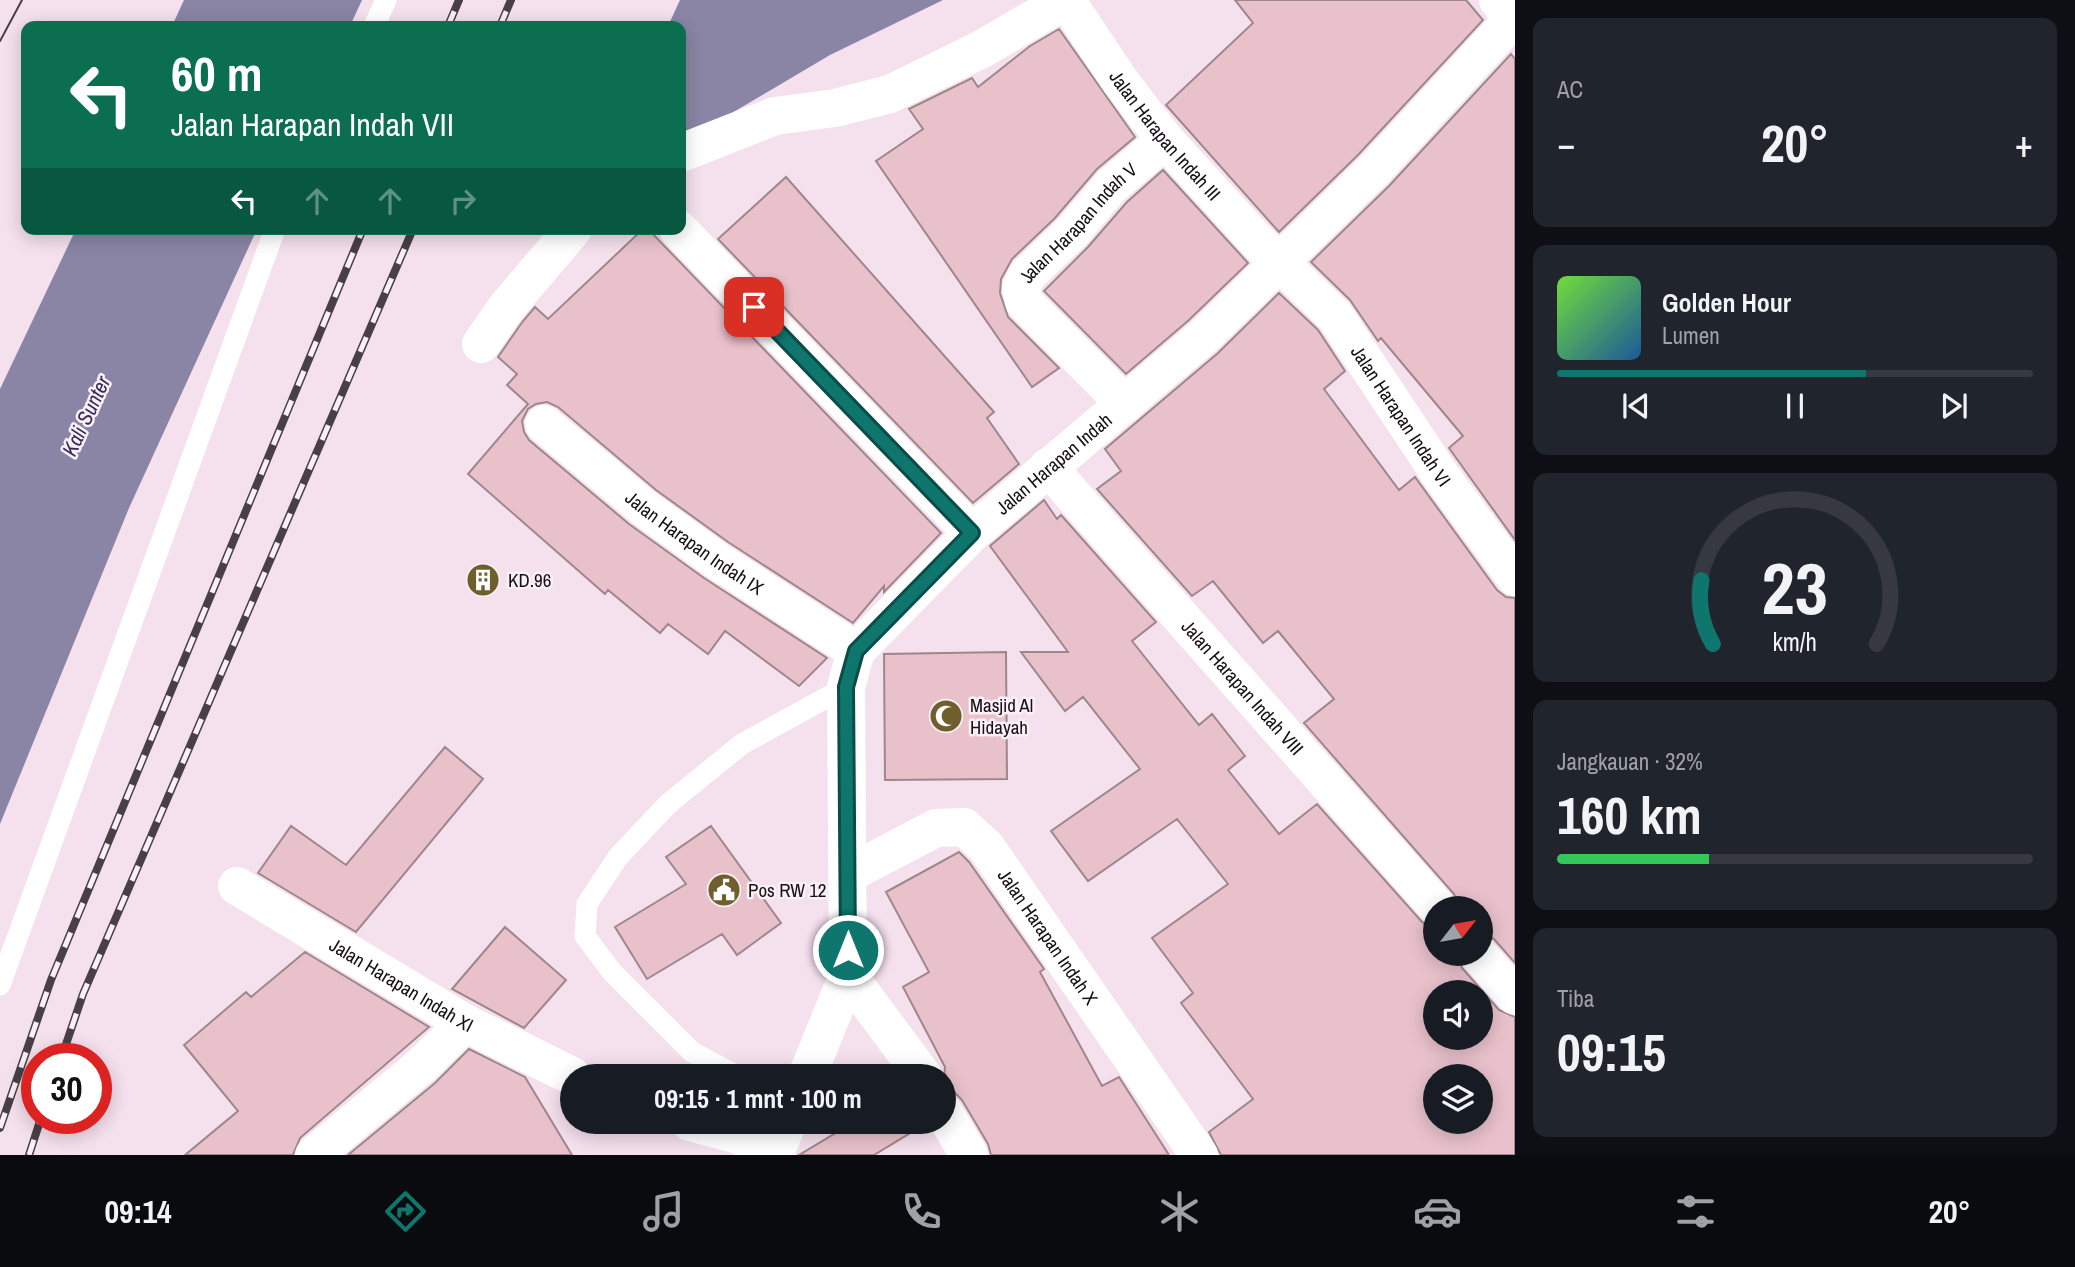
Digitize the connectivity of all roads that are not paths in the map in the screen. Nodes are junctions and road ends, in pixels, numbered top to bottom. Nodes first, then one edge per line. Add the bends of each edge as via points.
1 (386, 0) edge
2 (1066, 0) edge
3 (1509, 14) edge
4 (376, 21) edge
5 (1165, 140) junction
6 (686, 151) edge
7 (273, 235) edge
8 (568, 235) edge
9 (684, 235) edge
10 (1278, 260) junction
11 (481, 344) dead end
12 (1125, 404) junction
13 (544, 424) dead end
14 (1048, 467) junction
15 (972, 533) junction
16 (1515, 577) edge
17 (856, 651) junction
18 (846, 687) junction
19 (848, 874) junction
20 (237, 886) dead end
21 (1426, 896) edge
22 (1489, 966) edge
23 (848, 975) junction
24 (0, 985) edge
25 (1515, 996) edge
26 (465, 1023) junction
27 (714, 1064) edge
28 (812, 1064) edge
29 (914, 1064) edge
30 (560, 1070) edge
31 (956, 1133) edge
32 (734, 1134) edge
33 (783, 1134) edge
34 (318, 1154) edge
35 (774, 1155) edge
36 (969, 1155) edge
37 (1199, 1155) edge

1 - 4 lane
2 - 5 street, Jalan Harapan Indah III
2 - 6 street via 982,50 890,94 775,117
3 - 10 street, Jalan Harapan Indah via 1374,170
5 - 10 street, Jalan Harapan Indah III
5 - 12 street, Jalan Harapan Indah V via 1111,186 1027,275 1021,288 1024,302
7 - 24 lane
8 - 11 street
9 - 15 street
10 - 12 street, Jalan Harapan Indah via 1204,336
10 - 16 street, Jalan Harapan Indah VI via 1335,316 1441,476
12 - 14 street, Jalan Harapan Indah
13 - 17 street, Jalan Harapan Indah IX via 643,508
14 - 15 street, Jalan Harapan Indah
14 - 21 street, Jalan Harapan Indah VIII
15 - 17 street, Jalan Harapan Indah
17 - 18 street, Jalan Harapan Indah
18 - 19 street, Jalan Harapan Indah
18 - 27 lane via 742,744 668,804 618,858 587,904 585,936 612,972 692,1052
19 - 23 street, Jalan Harapan Indah
19 - 37 street, Jalan Harapan Indah X via 936,828 964,827 986,847
20 - 26 street, Jalan Harapan Indah XI
22 - 25 street
23 - 28 street, Jalan Harapan Indah
23 - 29 street
26 - 30 street, Jalan Harapan Indah XI
26 - 34 street
31 - 36 street
32 - 35 street
33 - 35 street

